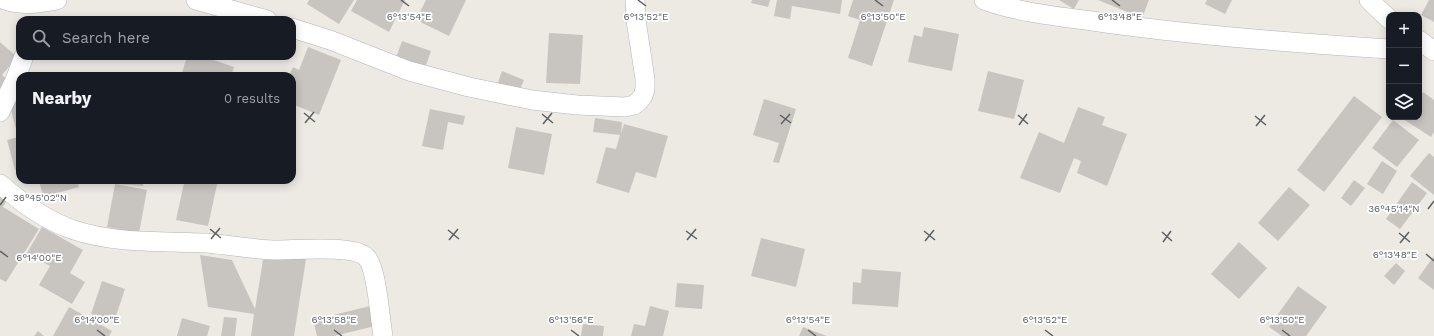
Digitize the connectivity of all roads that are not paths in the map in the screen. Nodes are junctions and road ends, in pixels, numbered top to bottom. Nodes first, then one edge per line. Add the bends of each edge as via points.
1 (5, 0) edge
2 (57, 0) edge
3 (196, 0) edge
4 (635, 0) edge
5 (984, 0) edge
6 (1369, 0) edge
7 (33, 12) edge
8 (253, 16) edge
9 (1386, 16) edge
10 (296, 29) edge
11 (1422, 42) edge
12 (1386, 49) edge
13 (1422, 51) edge
14 (1434, 52) edge
15 (22, 60) edge
16 (18, 72) edge
17 (16, 77) edge
18 (0, 112) edge
19 (0, 184) edge
20 (383, 336) edge

1 - 7 street via 20,4
2 - 7 street
3 - 8 street
4 - 10 street via 646,79 640,100 625,107 532,100 469,87 409,71
5 - 12 street via 1037,14 1158,31
6 - 9 street
11 - 14 street
13 - 14 street
15 - 16 street
17 - 18 street
19 - 20 street via 48,219 74,230 92,234 249,248 344,250 361,253 370,261 373,272

